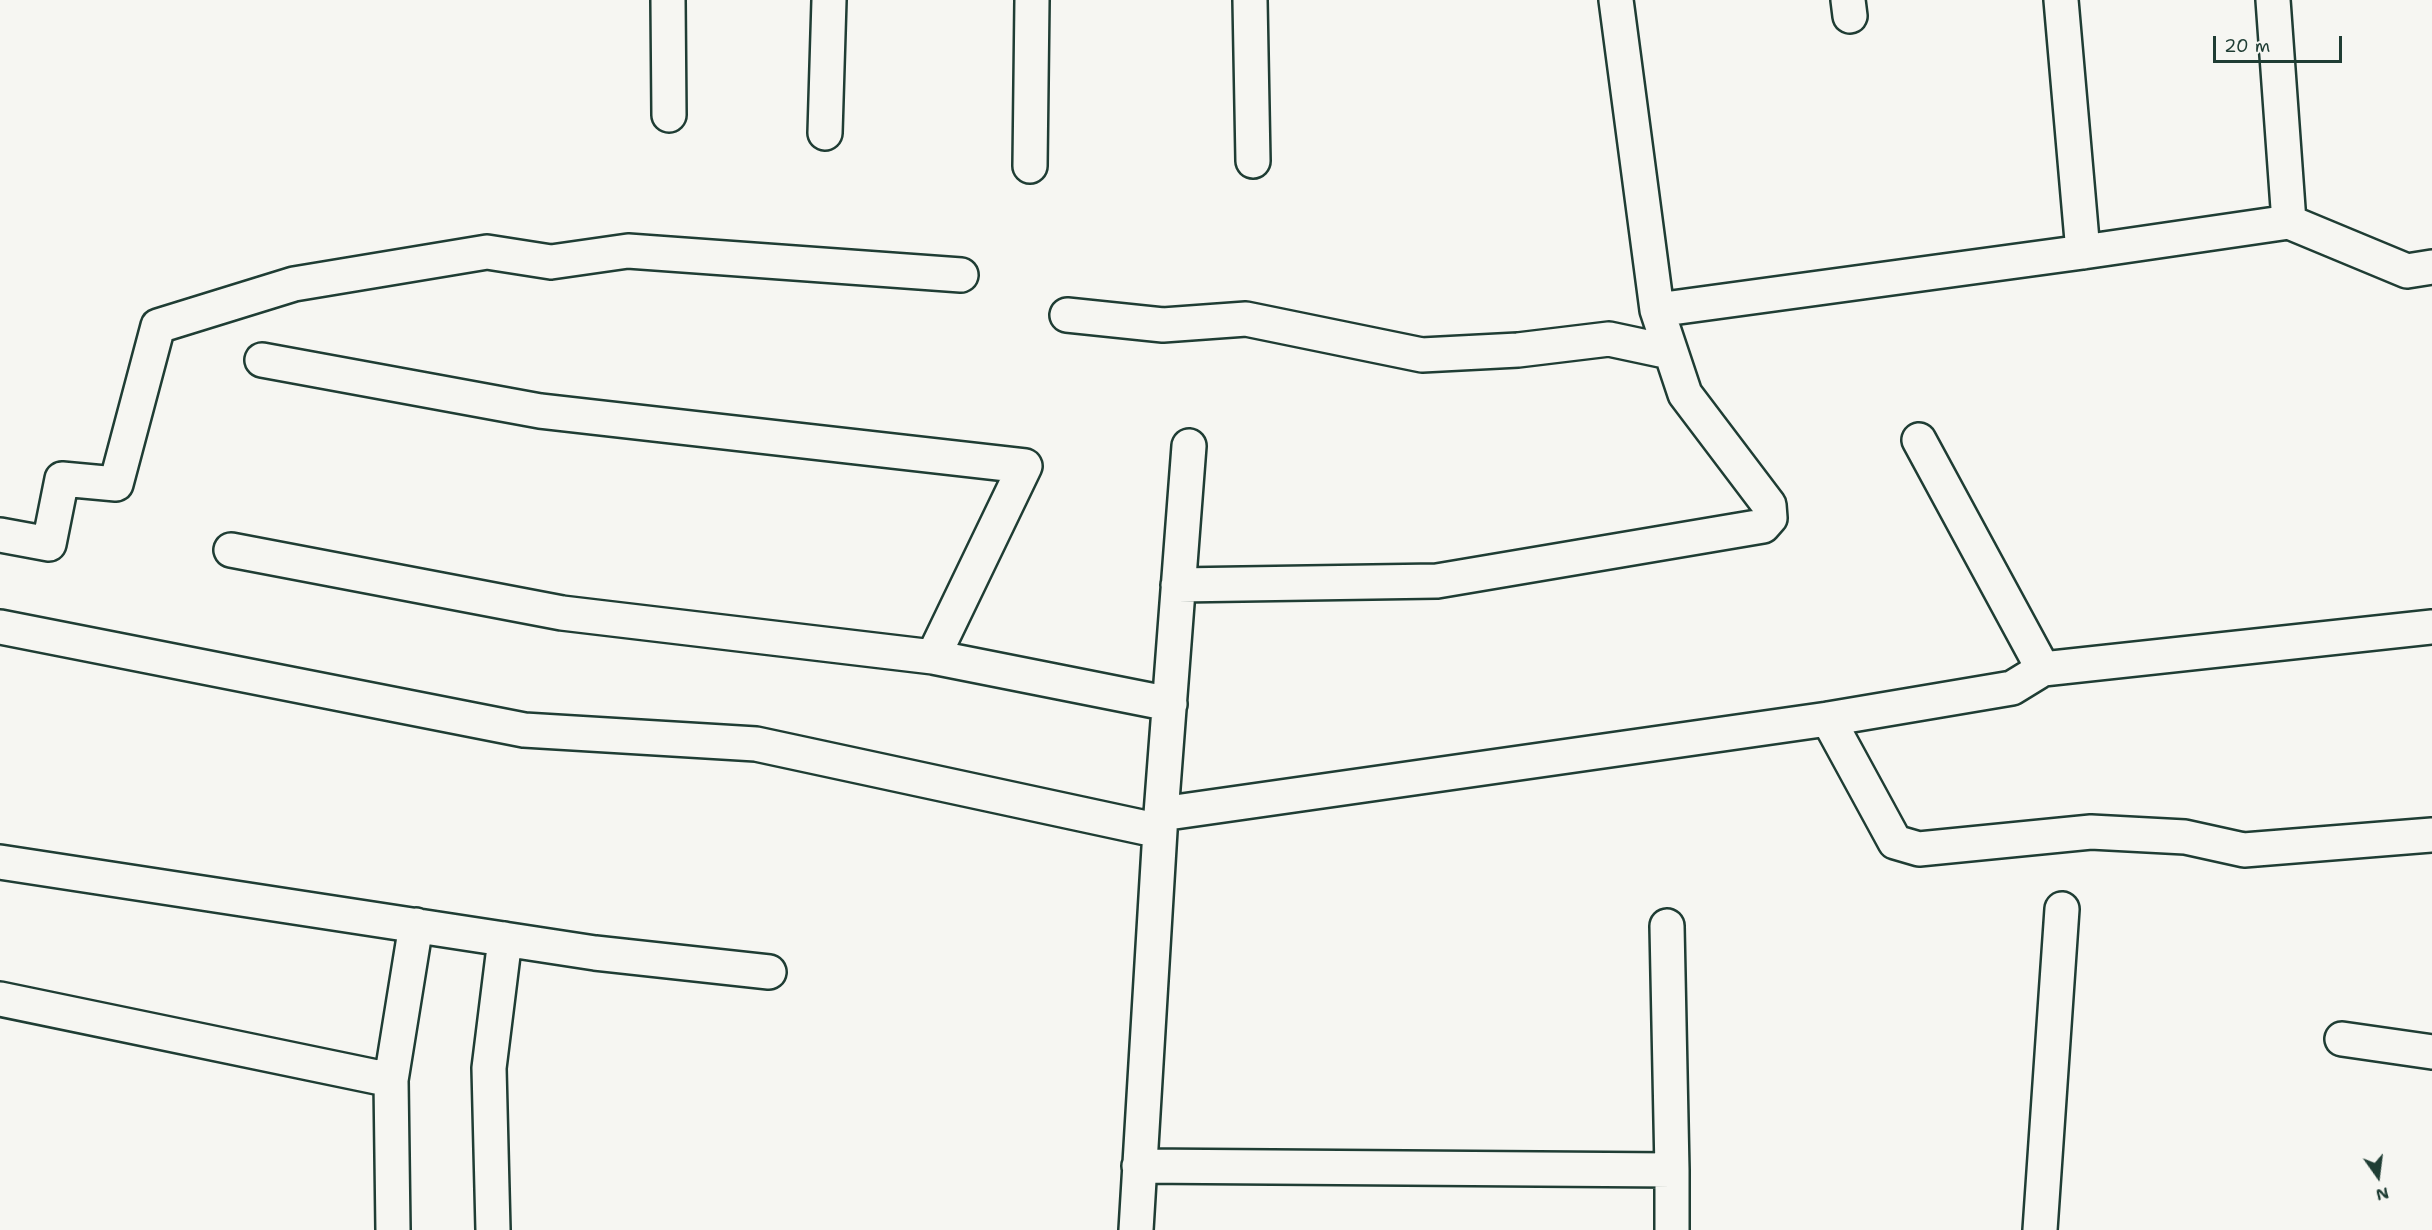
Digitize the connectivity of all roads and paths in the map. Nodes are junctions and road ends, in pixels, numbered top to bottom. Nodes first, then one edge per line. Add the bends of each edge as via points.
1 (668, 0) edge
2 (830, 0) edge
3 (1032, 0) edge
4 (1250, 0) edge
5 (1616, 0) edge
6 (2061, 0) edge
7 (2273, 0) edge
8 (669, 115) dead end
9 (825, 133) dead end
10 (1253, 161) dead end
11 (1030, 166) dead end
12 (2289, 222) junction
13 (2083, 252) junction
14 (2432, 267) edge
15 (961, 276) dead end
16 (1657, 310) junction
17 (1067, 315) dead end
18 (1670, 352) junction
19 (262, 360) dead end
20 (1919, 440) dead end
21 (1189, 446) dead end
22 (0, 535) edge
23 (231, 550) dead end
24 (1178, 585) junction
25 (0, 627) edge
26 (2432, 627) edge
27 (933, 657) junction
28 (2043, 669) junction
29 (1170, 704) junction
30 (1828, 719) junction
31 (1160, 823) junction
32 (2432, 835) edge
33 (0, 862) edge
34 (2062, 909) dead end
35 (416, 926) junction
36 (1667, 926) dead end
37 (505, 939) junction
38 (769, 972) dead end
39 (0, 999) edge
40 (2342, 1039) dead end
41 (2432, 1052) edge
42 (391, 1080) junction
43 (1139, 1166) junction
44 (1672, 1170) junction
45 (393, 1230) edge
46 (493, 1230) edge
47 (1136, 1230) edge
48 (1672, 1230) edge
49 (2040, 1230) edge

1 - 8 street
2 - 9 street
3 - 11 street
4 - 10 street
5 - 16 street
6 - 13 street
7 - 12 street
12 - 13 street
12 - 14 street via 2407,271
13 - 16 street
15 - 22 street via 628,251 551,262 487,252 294,284 158,326 116,484 62,479 49,544
16 - 18 street
17 - 18 street via 1162,325 1246,319 1422,355 1518,350 1610,339
18 - 24 street via 1685,394 1769,505 1770,518 1762,526 1437,581
19 - 27 street via 540,411 1025,466
20 - 28 street
21 - 24 street
23 - 27 street via 562,613
24 - 29 street
25 - 31 street via 524,730 756,744
26 - 28 street
27 - 29 street
28 - 30 street via 2012,688
29 - 31 street
30 - 31 street
30 - 32 street via 1895,842 1918,849 2091,832 2185,837 2244,850
31 - 43 street
33 - 35 street
34 - 49 street
35 - 37 street
35 - 42 street
36 - 44 street
37 - 38 street
37 - 46 street via 489,1068
39 - 42 street
40 - 41 street
42 - 45 street
43 - 44 street
43 - 47 street
44 - 48 street

